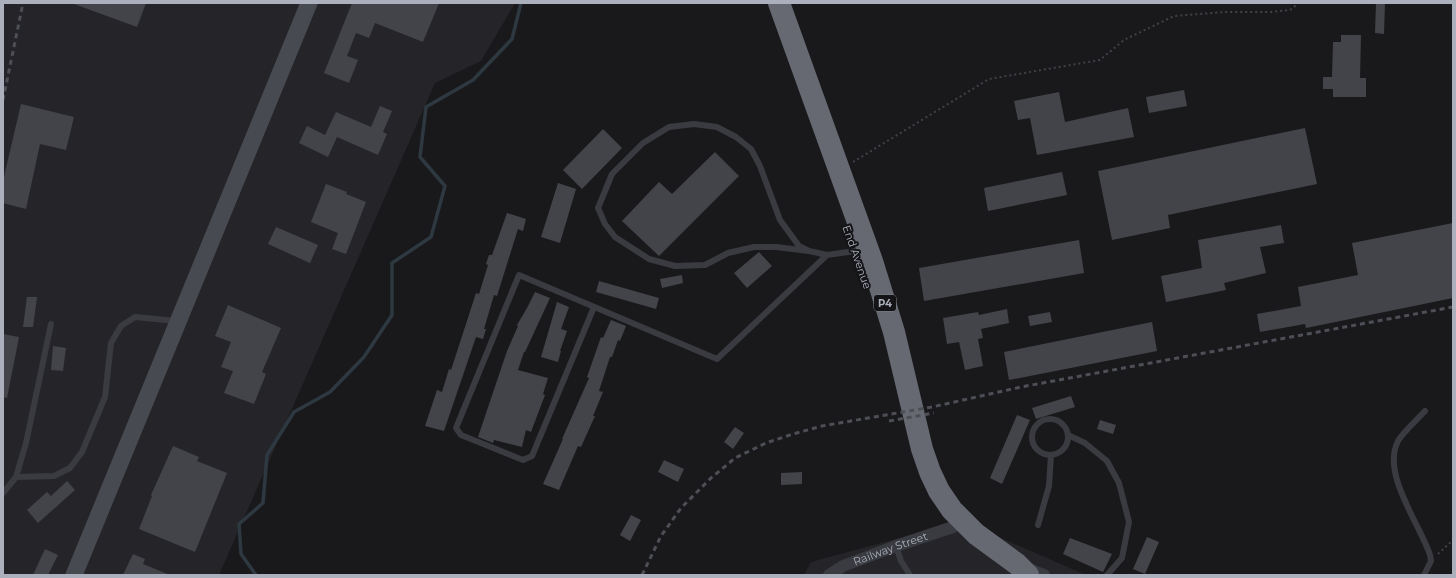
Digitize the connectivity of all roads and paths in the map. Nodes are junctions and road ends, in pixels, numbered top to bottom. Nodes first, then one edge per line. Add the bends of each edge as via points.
1 (770, 3) edge
2 (779, 3) edge
3 (1299, 3) edge
4 (307, 4) edge
5 (840, 170) junction
6 (809, 251) junction
7 (855, 251) junction
8 (827, 255) junction
9 (594, 307) junction
10 (178, 321) junction
11 (51, 324) dead end
12 (1425, 411) dead end
13 (1068, 435) junction
14 (1051, 455) junction
15 (16, 477) junction
16 (3, 493) edge
17 (1038, 525) dead end
18 (953, 527) junction
19 (1453, 540) edge
20 (896, 546) junction
21 (1431, 561) junction
22 (1019, 571) edge
23 (74, 575) edge
24 (829, 575) edge
25 (910, 575) edge
26 (1044, 575) edge
27 (1106, 575) edge
28 (1424, 575) edge

1 - 7 highway, End Avenue / P4
2 - 5 highway, End Avenue / P4
3 - 5 path via 1290,10 1174,16 1124,40 1100,60 989,80
4 - 10 street
5 - 22 highway, End Avenue / P4 via 894,332 922,449 930,472 952,510
6 - 6 lane via 799,246 780,220 751,149 717,127 694,124 669,127 643,142 612,174 598,208 614,237 649,259 675,266 705,265 728,253 754,247
6 - 8 lane
7 - 8 lane
7 - 18 highway, End Avenue / P4 via 888,356 911,449 928,492
8 - 9 lane via 717,359
9 - 9 lane via 519,275 456,428 461,436 523,460 532,456
10 - 15 lane via 135,317 120,326 111,343 105,397 82,452 70,468 54,476
10 - 23 street
11 - 15 lane via 26,443
12 - 21 lane via 1399,441 1394,462 1399,486
13 - 14 lane via 1068,441 1062,450
13 - 14 lane via 1058,420 1046,418 1035,425 1031,436 1035,448
13 - 27 lane via 1085,443 1107,461 1119,483 1129,522 1122,558
14 - 17 lane via 1049,486
15 - 16 lane
18 - 20 street, Railway Street
18 - 22 highway, End Avenue / P4 via 975,547
19 - 21 path
20 - 24 street, Railway Street via 843,566
20 - 25 lane via 901,561
21 - 28 lane
22 - 26 street, End Avenue

